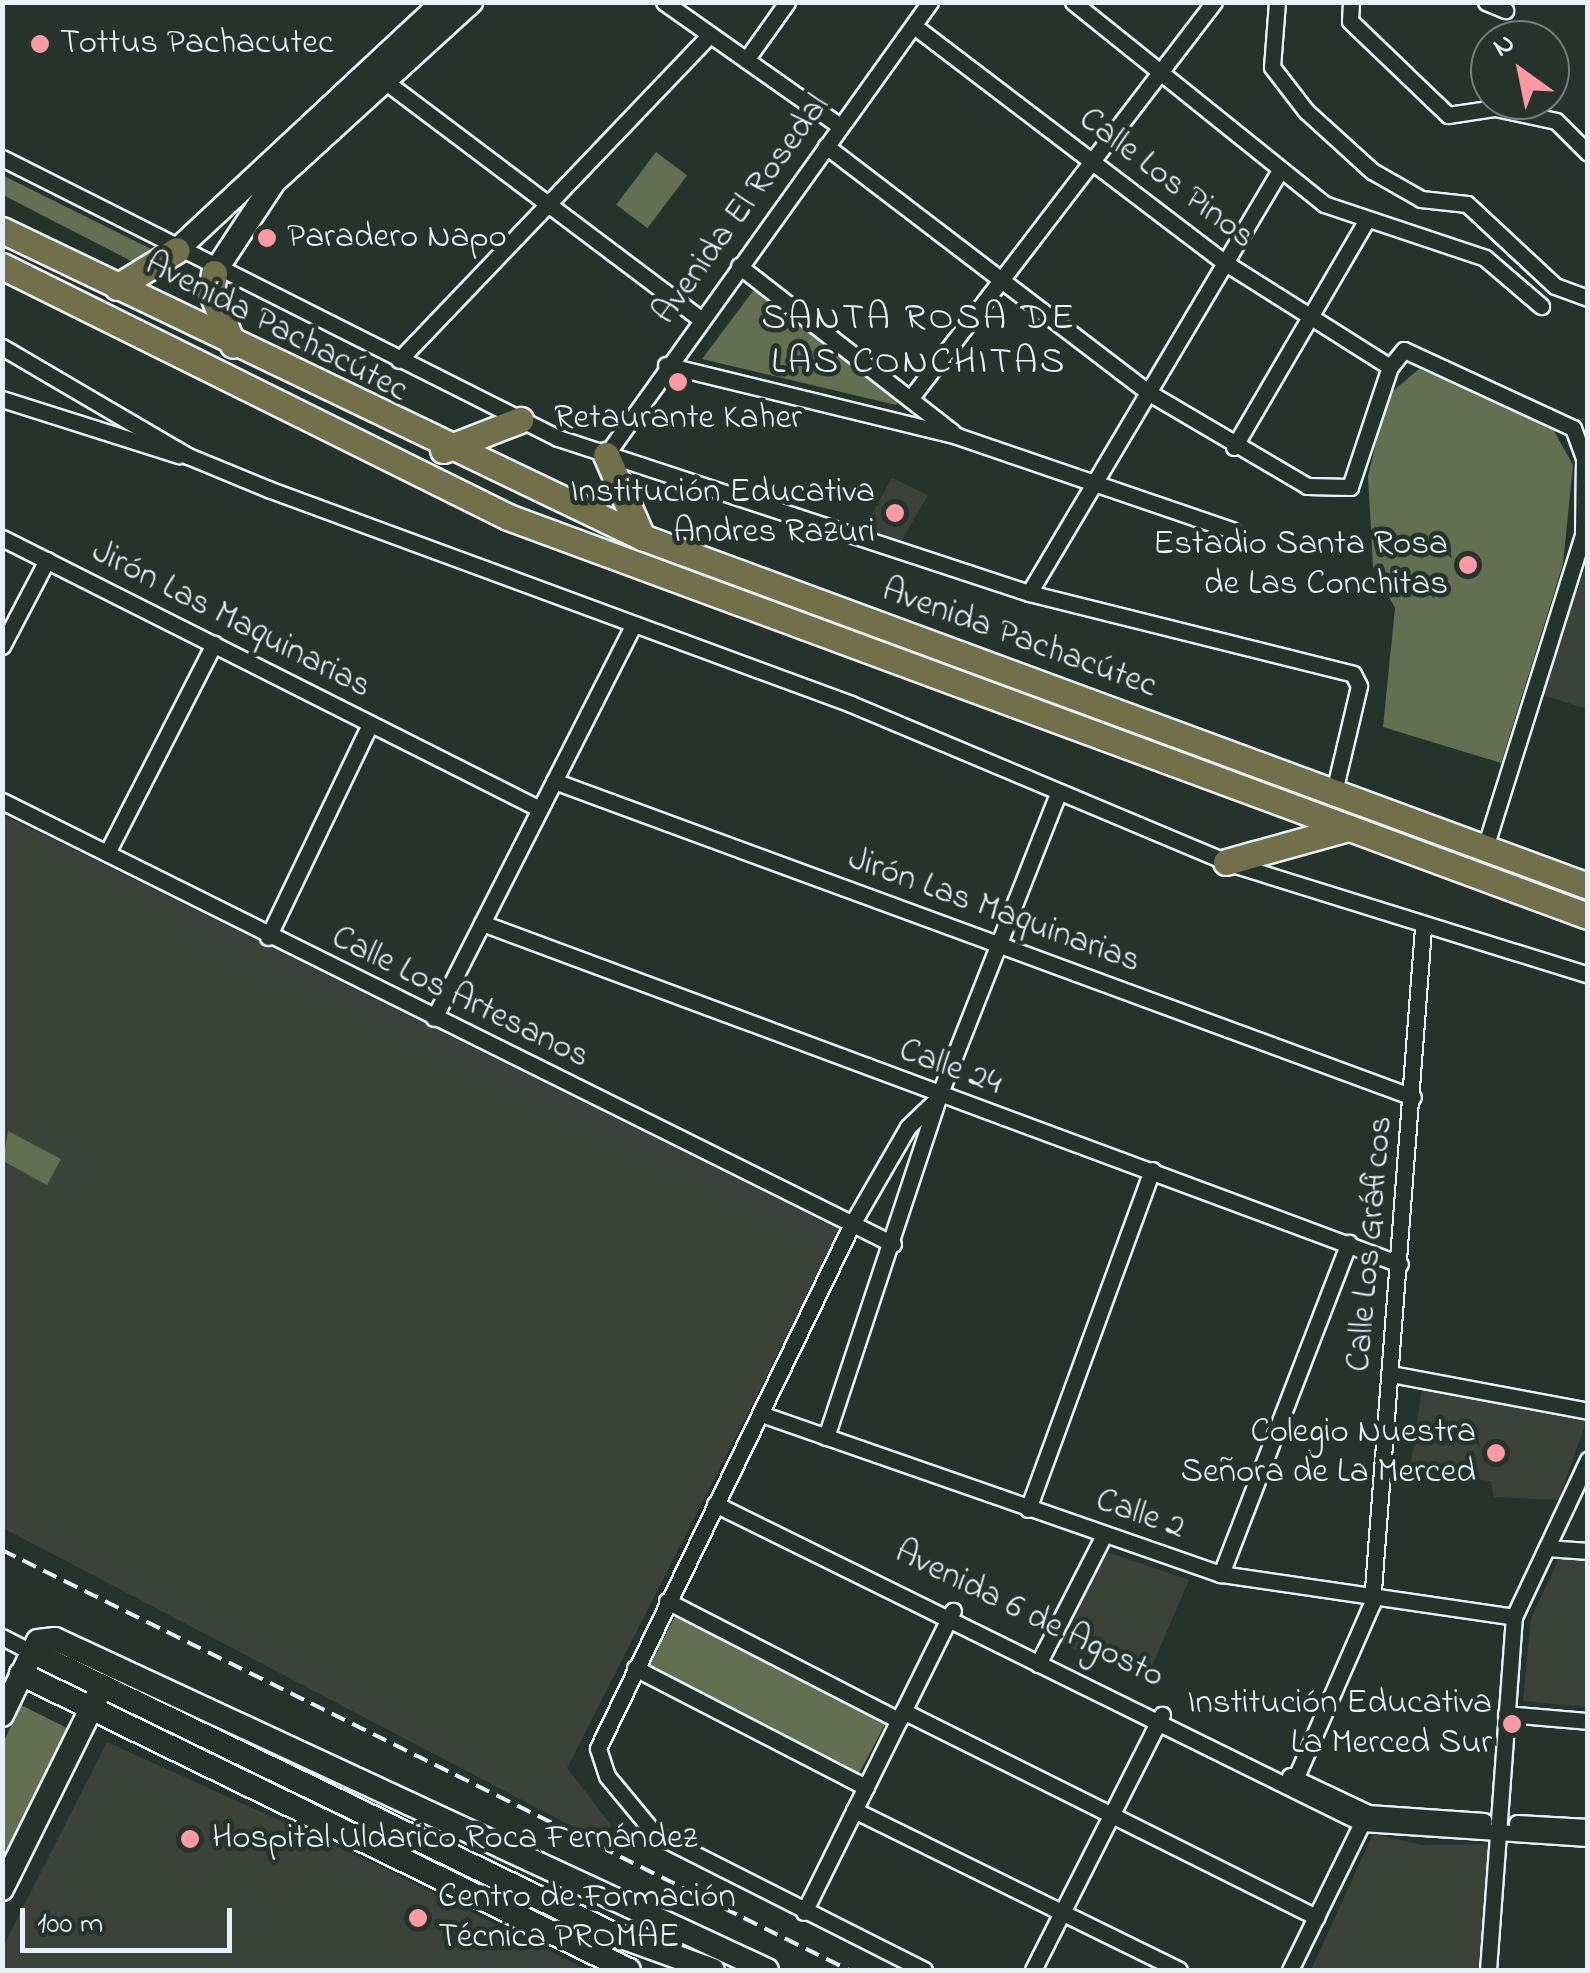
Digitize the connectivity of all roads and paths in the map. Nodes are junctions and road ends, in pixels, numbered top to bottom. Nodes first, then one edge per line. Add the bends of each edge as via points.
1 (443, 2) edge
2 (471, 2) edge
3 (664, 2) edge
4 (788, 2) edge
5 (930, 2) edge
6 (1214, 2) edge
7 (1277, 2) edge
8 (1351, 2) edge
9 (1486, 2) edge
10 (1077, 4) edge
11 (1505, 10) dead end
12 (914, 26) junction
13 (710, 35) junction
14 (746, 60) junction
15 (1160, 72) junction
16 (386, 82) junction
17 (840, 126) junction
18 (826, 146) junction
19 (1588, 153) edge
20 (2, 158) edge
21 (1092, 161) junction
22 (1278, 173) junction
23 (547, 203) junction
24 (206, 222) junction
25 (1366, 222) junction
26 (2, 230) edge
27 (234, 240) junction
28 (177, 250) junction
29 (1224, 262) junction
30 (2, 266) edge
31 (739, 266) junction
32 (214, 272) junction
33 (1001, 280) junction
34 (117, 287) junction
35 (1588, 298) edge
36 (1541, 306) dead end
37 (700, 319) junction
38 (1310, 321) junction
39 (2, 346) edge
40 (233, 346) junction
41 (398, 360) junction
42 (666, 366) junction
43 (1390, 368) junction
44 (292, 375) junction
45 (1146, 391) junction
46 (2, 398) edge
47 (910, 399) junction
48 (278, 406) junction
49 (520, 420) junction
50 (957, 436) junction
51 (1234, 448) junction
52 (443, 450) junction
53 (606, 455) junction
54 (188, 456) junction
55 (1092, 483) junction
56 (1231, 530) dead end
57 (1585, 530) edge
58 (642, 537) junction
59 (2, 538) edge
60 (47, 560) junction
61 (1029, 593) junction
62 (633, 626) junction
63 (898, 632) junction
64 (214, 644) junction
65 (2, 646) edge
66 (886, 661) junction
67 (370, 724) junction
68 (554, 781) junction
69 (1334, 792) junction
70 (1056, 798) junction
71 (2, 800) edge
72 (540, 809) junction
73 (1349, 828) junction
74 (1484, 848) junction
75 (107, 853) junction
76 (1226, 862) junction
77 (1588, 886) edge
78 (1588, 916) edge
79 (482, 923) junction
80 (1423, 928) junction
81 (268, 937) junction
82 (998, 945) junction
83 (1588, 975) edge
84 (434, 1018) junction
85 (1413, 1097) junction
86 (938, 1098) junction
87 (1152, 1170) junction
88 (852, 1224) junction
89 (1348, 1242) junction
90 (893, 1244) junction
91 (1400, 1264) junction
92 (1392, 1374) junction
93 (1588, 1411) edge
94 (761, 1414) junction
95 (826, 1438) junction
96 (1588, 1460) edge
97 (717, 1500) junction
98 (1028, 1509) junction
99 (1104, 1536) junction
100 (1547, 1548) junction
101 (1588, 1550) edge
102 (1222, 1574) junction
103 (668, 1601) junction
104 (1372, 1603) junction
105 (951, 1615) junction
106 (1514, 1616) junction
107 (2, 1638) edge
108 (39, 1644) junction
109 (1040, 1660) junction
110 (635, 1668) junction
111 (12, 1670) edge
112 (107, 1676) junction
113 (92, 1709) junction
114 (2, 1714) edge
115 (1506, 1714) junction
116 (901, 1715) junction
117 (1160, 1719) junction
118 (1588, 1720) edge
119 (1293, 1783) junction
120 (866, 1787) junction
121 (854, 1810) junction
122 (1112, 1815) junction
123 (1365, 1818) junction
124 (1497, 1827) junction
125 (1588, 1828) edge
126 (1588, 1838) edge
127 (2, 1889) edge
128 (804, 1912) junction
129 (1063, 1912) junction
130 (1316, 1917) junction
131 (1490, 1941) junction
132 (1509, 1942) dead end
133 (707, 1963) edge
134 (628, 1970) edge
135 (766, 1970) edge
136 (924, 1970) edge
137 (1033, 1970) edge
138 (1179, 1970) edge
139 (1290, 1970) edge
140 (1488, 1970) edge

1 - 24 street
2 - 16 street
3 - 13 street
4 - 14 street
5 - 12 street, Avenida El Rosedal
6 - 15 street
7 - 35 street via 1272,67 1306,111 1372,171 1421,199 1468,204 1555,286
8 - 19 street via 1350,21 1448,115 1495,108 1556,121
9 - 11 street
10 - 15 street
12 - 17 street, Avenida El Rosedal
12 - 21 street, Calle Los Pinos
13 - 14 street
13 - 23 street
14 - 17 street
15 - 21 street
15 - 22 street
16 - 23 street
16 - 27 street via 274,182
17 - 18 street, Avenida El Rosedal
18 - 31 street, Avenida El Rosedal
18 - 33 street
20 - 28 street, Avenida Pachacútec
21 - 29 street, Calle Los Pinos
21 - 33 street
22 - 25 street
22 - 29 street
23 - 37 street
23 - 41 street
24 - 27 street
24 - 28 street
25 - 36 street via 1452,244 1504,268
25 - 38 street
26 - 34 main road, Avenida Pachacútec
27 - 32 street
28 - 32 street, Avenida Pachacútec
28 - 34 main road
29 - 38 street, Calle Los Pinos
29 - 45 street
30 - 48 main road, Avenida Pachacútec
31 - 37 street, Avenida El Rosedal
31 - 47 street
32 - 40 main road via 211,291
32 - 41 street, Avenida Pachacútec
33 - 45 street
33 - 47 street
34 - 40 main road, Avenida Pachacútec
37 - 42 street, Avenida El Rosedal
38 - 43 street, Calle Los Pinos
38 - 51 street
39 - 54 street
40 - 44 main road, Avenida Pachacútec
41 - 49 street, Avenida Pachacútec
42 - 50 street
42 - 53 street, Avenida El Rosedal
43 - 51 street via 1350,487 1307,486
43 - 57 street via 1400,352 1422,354 1573,428 1584,459
44 - 48 main road
44 - 52 main road, Avenida Pachacútec
45 - 51 street
45 - 55 street
46 - 54 street via 143,450
47 - 50 street
48 - 66 main road, Avenida Pachacútec via 508,518
49 - 52 main road
49 - 53 street, Avenida Pachacútec
50 - 55 street
52 - 58 main road, Avenida Pachacútec
53 - 58 main road
53 - 61 street, Avenida Pachacútec
54 - 62 street
55 - 56 street
55 - 61 street
57 - 74 street
58 - 63 main road, Avenida Pachacútec
59 - 60 street, Jirón Las Maquinarias
60 - 64 street, Jirón Las Maquinarias
60 - 65 street
61 - 69 street, Avenida Pachacútec via 1358,679
62 - 68 street
62 - 70 street via 851,704
63 - 66 main road
63 - 69 main road, Avenida Pachacútec
64 - 67 street, Jirón Las Maquinarias
64 - 75 street
66 - 73 main road, Avenida Pachacútec
67 - 72 street, Jirón Las Maquinarias
67 - 81 street
68 - 72 street
68 - 82 street, Jirón Las Maquinarias
69 - 74 main road, Avenida Pachacútec
70 - 76 street
70 - 82 street
71 - 75 street, Calle Los Artesanos
72 - 79 street
73 - 76 main road
73 - 78 main road, Avenida Pachacútec
74 - 77 main road, Avenida Pachacútec
75 - 81 street, Calle Los Artesanos
76 - 80 street
79 - 84 street
79 - 86 street, Calle 24
80 - 83 street
80 - 85 street, Calle Los Gráficos
81 - 84 street, Calle Los Artesanos
82 - 85 street, Jirón Las Maquinarias
82 - 86 street
84 - 88 street, Calle Los Artesanos
85 - 91 street, Calle Los Gráficos
86 - 87 street, Calle 24
86 - 88 street via 908,1127
86 - 90 street
87 - 89 street, Calle 24
87 - 98 street
88 - 90 street, Calle Los Artesanos
88 - 94 street
89 - 91 street, Calle 24
89 - 102 street
90 - 95 street
91 - 92 street, Calle Los Gráficos
92 - 93 street
92 - 104 street, Calle Los Gráficos
94 - 95 street, Calle 2
94 - 97 street
95 - 98 street, Calle 2
96 - 100 street
97 - 103 street
97 - 105 street, Avenida 6 de Agosto
98 - 99 street, Calle 2
99 - 102 street, Calle 2
99 - 109 street
100 - 101 street
100 - 106 street
102 - 104 street, Calle 2
103 - 110 street
103 - 116 street
104 - 106 street, Calle 2
104 - 119 street, Calle Los Gráficos
105 - 109 street, Avenida 6 de Agosto
105 - 116 street
106 - 115 street
107 - 108 street
108 - 111 street
108 - 112 street
109 - 117 street, Avenida 6 de Agosto
110 - 120 street
110 - 128 street via 598,1748 607,1776 655,1834
111 - 113 street
111 - 114 street
112 - 113 street
112 - 133 street via 613,1934
113 - 127 street
113 - 134 street
115 - 118 street
115 - 124 street
116 - 120 street
116 - 122 street
117 - 119 street, Avenida 6 de Agosto
117 - 122 street
119 - 123 street, Avenida 6 de Agosto
120 - 121 street
121 - 128 street
121 - 129 street
122 - 129 street
122 - 130 street
123 - 124 street
123 - 130 street
124 - 125 street
124 - 126 street
124 - 131 street
128 - 136 street
129 - 137 street
129 - 138 street
130 - 139 street
131 - 132 street
131 - 140 street
133 - 135 street

